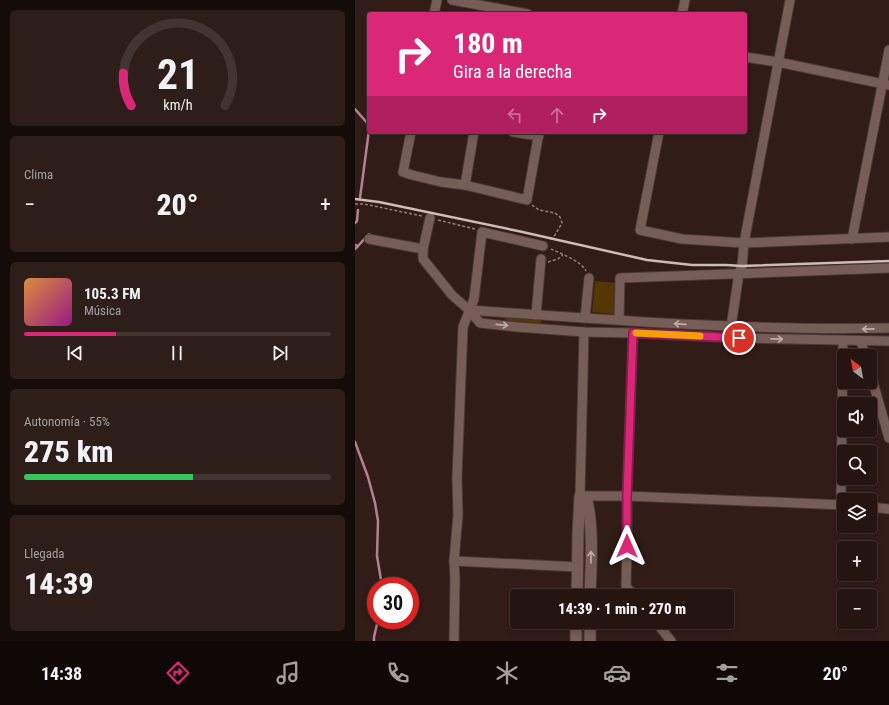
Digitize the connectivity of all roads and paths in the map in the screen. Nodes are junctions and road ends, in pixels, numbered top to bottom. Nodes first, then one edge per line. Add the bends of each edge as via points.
1 (437, 0) edge
2 (452, 0) edge
3 (685, 0) edge
4 (790, 0) edge
5 (500, 8) edge
6 (434, 12) edge
7 (519, 12) edge
8 (683, 12) edge
9 (889, 50) edge
10 (747, 57) edge
11 (778, 62) junction
12 (886, 85) edge
13 (411, 134) edge
14 (474, 134) edge
15 (539, 134) edge
16 (659, 134) edge
17 (465, 185) junction
18 (527, 200) junction
19 (355, 204) edge
20 (430, 218) junction
21 (482, 232) junction
22 (889, 237) edge
23 (369, 239) dead end
24 (852, 239) junction
25 (744, 243) junction
26 (543, 246) junction
27 (423, 249) junction
28 (563, 255) junction
29 (541, 261) joint
30 (889, 268) edge
31 (739, 273) junction
32 (589, 278) joint
33 (469, 310) junction
34 (536, 315) junction
35 (585, 318) junction
36 (619, 320) junction
37 (731, 327) junction
38 (889, 328) edge
39 (584, 332) junction
40 (633, 333) junction
41 (843, 340) junction
42 (861, 341) junction
43 (889, 342) edge
44 (863, 349) edge
45 (875, 389) edge
46 (889, 438) edge
47 (842, 493) edge
48 (627, 496) junction
49 (583, 497) junction
50 (837, 505) edge
51 (877, 508) edge
52 (889, 509) edge
53 (454, 561) junction
54 (578, 567) junction
55 (577, 589) edge
56 (591, 589) edge
57 (629, 589) edge
58 (576, 629) edge
59 (590, 629) edge
60 (662, 629) edge
61 (454, 641) edge
62 (576, 641) edge
63 (590, 641) edge
64 (671, 641) edge

1 - 6 street
2 - 5 street
3 - 8 street
4 - 11 street
5 - 7 street
9 - 12 street
10 - 11 street
11 - 12 street
11 - 25 street
12 - 24 street
13 - 17 street via 403,172
14 - 17 street
15 - 18 street
16 - 25 street via 640,230 682,239
17 - 18 street
18 - 26 path via 539,210 555,213 560,217 562,223 555,235
19 - 20 path
20 - 21 path
20 - 27 street
21 - 26 street
21 - 33 street via 474,299
22 - 24 street
23 - 27 street
24 - 25 street
25 - 31 street
26 - 28 path
27 - 33 street via 423,258 452,295
28 - 29 path via 558,259
28 - 32 path via 576,261 585,269
29 - 34 street
30 - 31 street
31 - 36 street via 620,278
31 - 37 street
32 - 35 street
33 - 34 street
33 -> 39 street via 480,323
33 - 53 street via 462,339 458,515
34 - 35 street
35 - 36 street
37 -> 36 street
38 -> 37 street
39 - 40 street
39 - 49 street
40 -> 41 street
40 - 48 street
41 - 42 street
41 - 47 street
42 - 43 street
42 - 44 street
45 - 46 street
48 - 49 street
48 - 50 street
48 - 57 street via 627,586
49 - 54 street via 578,534
56 -> 49 street via 591,521 589,508
51 - 52 street
53 - 54 street
53 - 61 street
54 - 55 street
58 - 62 street
59 - 63 street
60 - 64 street

